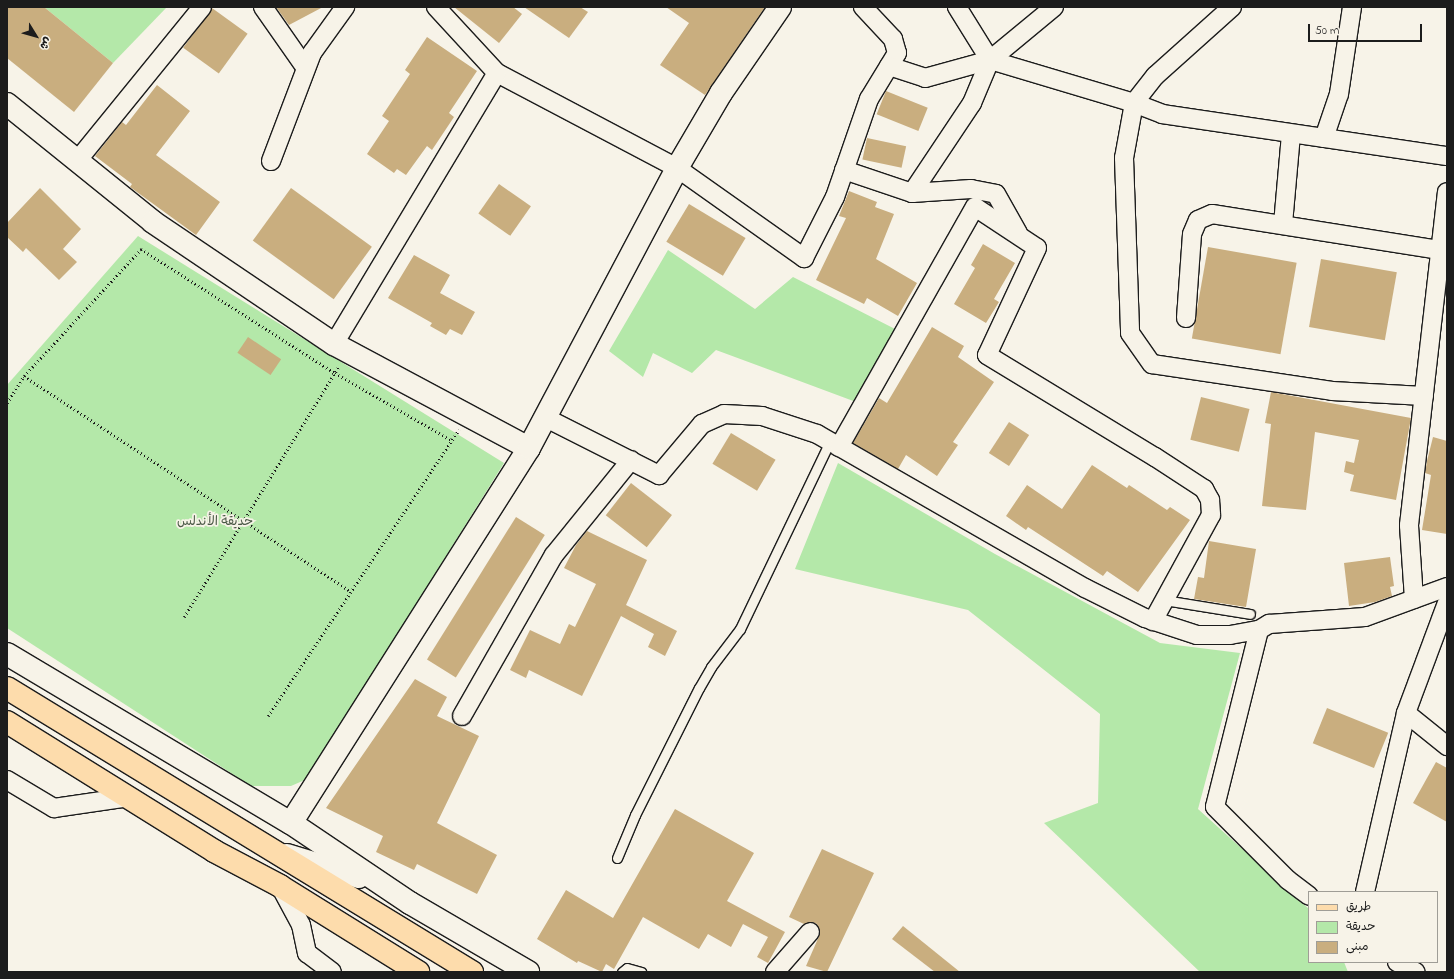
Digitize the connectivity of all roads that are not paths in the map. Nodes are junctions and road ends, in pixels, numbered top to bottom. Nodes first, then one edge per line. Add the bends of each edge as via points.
1 (202, 7) edge
2 (263, 7) edge
3 (345, 7) edge
4 (436, 7) edge
5 (780, 7) edge
6 (863, 7) edge
7 (957, 7) edge
8 (1054, 7) edge
9 (1232, 7) edge
10 (1352, 7) edge
11 (990, 60) junction
12 (889, 66) junction
13 (305, 67) junction
14 (497, 74) junction
15 (1134, 103) junction
16 (7, 104) edge
17 (1292, 134) junction
18 (1324, 138) junction
19 (1447, 156) edge
20 (77, 161) junction
21 (271, 161) dead end
22 (677, 168) junction
23 (844, 170) junction
24 (1447, 192) edge
25 (912, 194) junction
26 (1283, 224) junction
27 (1020, 236) junction
28 (1440, 250) junction
29 (1186, 318) dead end
30 (341, 348) junction
31 (1424, 396) junction
32 (546, 418) junction
33 (834, 444) junction
34 (529, 448) junction
35 (631, 460) junction
36 (1447, 587) edge
37 (1414, 599) junction
38 (1164, 600) junction
39 (1447, 603) edge
40 (1250, 614) dead end
41 (1153, 621) junction
42 (1259, 630) junction
43 (7, 654) edge
44 (7, 688) edge
45 (1406, 713) junction
46 (462, 716) dead end
47 (7, 722) edge
48 (1447, 746) edge
49 (7, 780) edge
50 (129, 797) junction
51 (291, 823) junction
52 (277, 852) junction
53 (617, 858) dead end
54 (383, 885) junction
55 (280, 886) junction
56 (1364, 891) edge
57 (1308, 895) edge
58 (810, 932) dead end
59 (1399, 963) edge
60 (332, 972) edge
61 (418, 972) edge
62 (472, 972) edge
63 (528, 972) edge
64 (622, 972) edge
65 (640, 972) edge
66 (774, 972) edge
67 (1416, 972) edge

1 - 20 street
2 - 13 street
3 - 13 street
4 - 14 street
5 - 22 street via 721,93
6 - 12 street via 893,39 897,53
7 - 11 street
8 - 11 street
9 - 15 street via 1155,76
10 - 18 street via 1338,94
11 - 12 street via 925,78
11 - 15 street
11 - 25 street via 972,103
12 - 23 street via 869,99
13 - 21 street
14 - 22 street
14 - 30 street
15 - 17 street via 1162,114
15 - 31 street via 1124,158 1127,295 1130,333 1152,364 1332,391
16 - 20 street
17 - 18 street
17 - 26 street
18 - 19 street
20 - 30 street via 153,222
22 - 23 street via 804,258 835,197
22 - 32 street
23 - 25 street
24 - 28 street
25 - 27 street via 971,189 996,194
26 - 28 street
26 - 29 street via 1212,214 1198,220 1192,234
27 - 33 street via 975,207
27 - 38 street via 1037,248 987,354 1204,489 1210,500 1211,515
28 - 31 street
30 - 34 street
31 - 37 street via 1409,525
32 - 34 street
32 - 35 street
33 - 35 street via 762,416 724,414 702,424 659,475
33 - 41 street via 1085,588
33 - 53 lane via 743,623 702,683 635,816
34 - 51 street
35 - 46 street via 554,555
36 - 37 street
37 - 42 street via 1364,617 1269,624
38 - 40 lane
38 - 41 street
39 - 45 street
41 - 42 street via 1197,635 1230,635
42 - 57 street via 1215,807 1288,880
43 - 51 street
44 - 52 main road
45 - 48 street
45 - 56 street
47 - 50 main road
49 - 50 street via 54,808
50 - 55 main road via 214,851
51 - 54 street
52 - 54 street
52 - 62 main road
54 - 63 street
55 - 60 street via 301,925 307,953
55 - 61 main road
58 - 66 street
59 - 67 street
64 - 65 lane via 627,968

